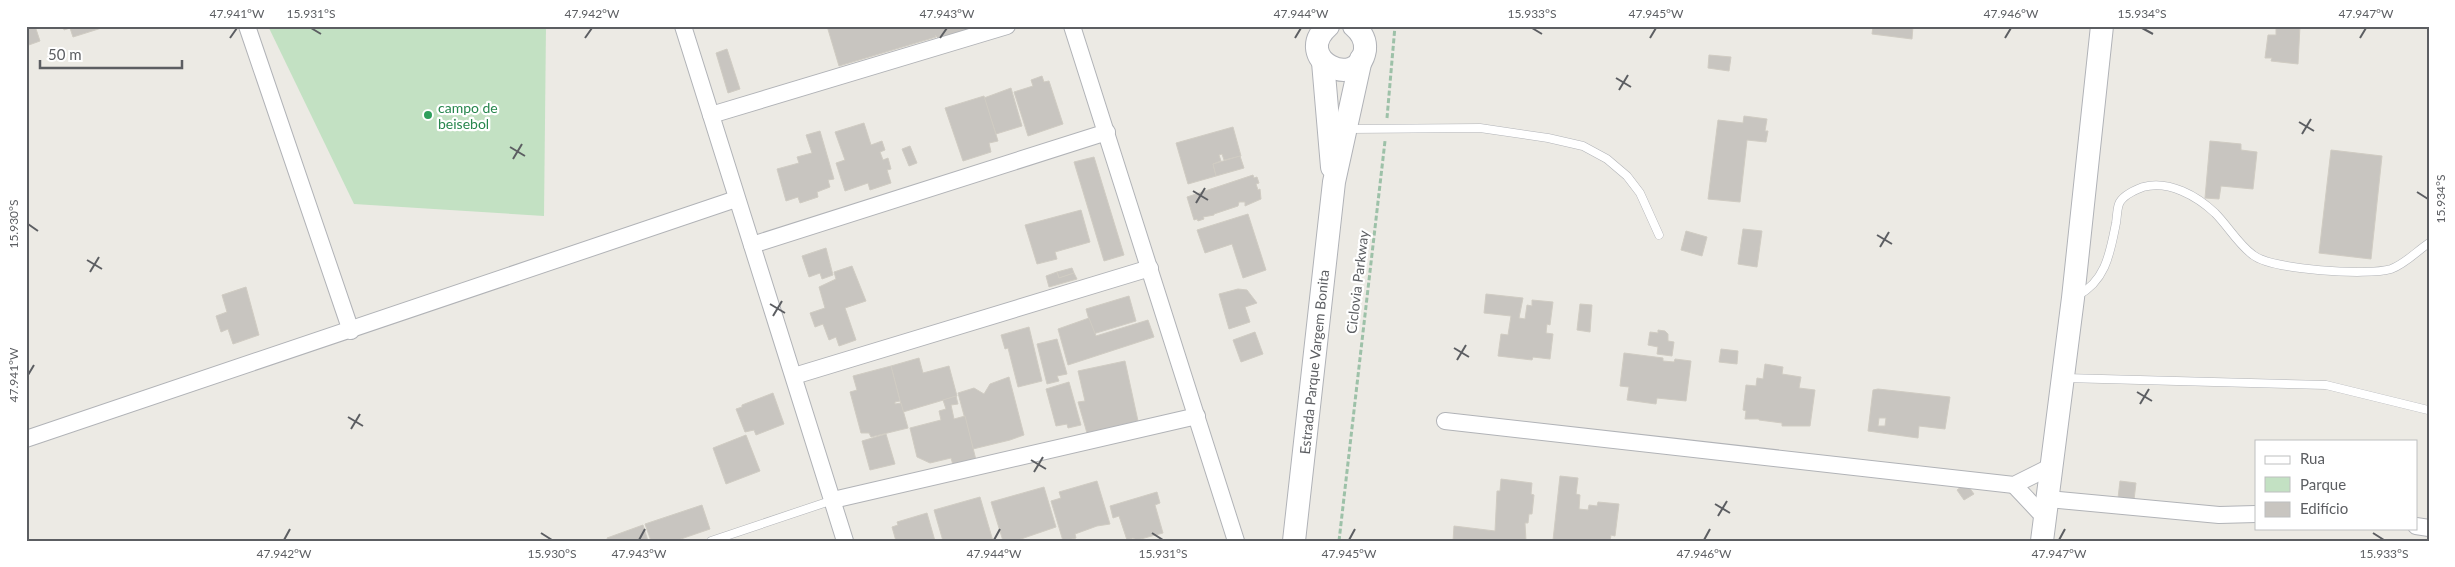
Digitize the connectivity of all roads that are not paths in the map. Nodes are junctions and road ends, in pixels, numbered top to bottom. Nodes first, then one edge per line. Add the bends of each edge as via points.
1 (247, 26) edge
2 (683, 26) edge
3 (1007, 26) edge
4 (1072, 26) edge
5 (1327, 26) edge
6 (1354, 26) edge
7 (2102, 26) edge
8 (1361, 59) junction
9 (1323, 62) junction
10 (711, 115) junction
11 (1347, 129) junction
12 (1107, 132) junction
13 (1334, 182) junction
14 (736, 199) junction
15 (1659, 235) dead end
16 (2429, 243) edge
17 (752, 245) junction
18 (1150, 268) junction
19 (2073, 298) junction
20 (351, 331) junction
21 (794, 376) junction
22 (2063, 378) junction
23 (2428, 410) edge
24 (1197, 416) junction
25 (1445, 421) dead end
26 (26, 439) edge
27 (2052, 466) junction
28 (2014, 485) junction
29 (833, 500) junction
30 (2047, 508) junction
31 (2255, 514) edge
32 (710, 541) edge
33 (845, 541) edge
34 (1236, 541) edge
35 (1294, 541) edge
36 (2042, 541) edge

1 - 20 street
2 - 10 street
3 - 10 street
4 - 12 street
5 - 9 street, Estrada Parque Vargem Bonita via 1317,44
6 - 8 street, Estrada Parque Vargem Bonita via 1365,44
7 - 19 street
8 - 9 street via 1356,65 1341,70
8 - 11 street, Estrada Parque Vargem Bonita
9 - 13 street, Estrada Parque Vargem Bonita
10 - 14 street
11 - 13 street, Estrada Parque Vargem Bonita
11 - 15 lane via 1480,128 1583,146 1607,159 1627,176 1640,193
12 - 17 street
12 - 18 street
13 - 35 street, Estrada Parque Vargem Bonita
14 - 17 street
14 - 20 street
16 - 19 lane via 2391,269 2315,271 2270,262 2254,257 2198,200 2170,187 2155,185 2131,192 2119,203 2102,275 2089,290
17 - 21 street
18 - 21 street
18 - 24 street
19 - 22 street
20 - 26 street
21 - 29 street
22 - 23 lane via 2326,385
22 - 27 street
24 - 29 street
24 - 34 street
25 - 28 street
27 - 28 street
27 - 30 street
28 - 30 street
29 - 32 lane
29 - 33 street
30 - 31 street
30 - 36 street

